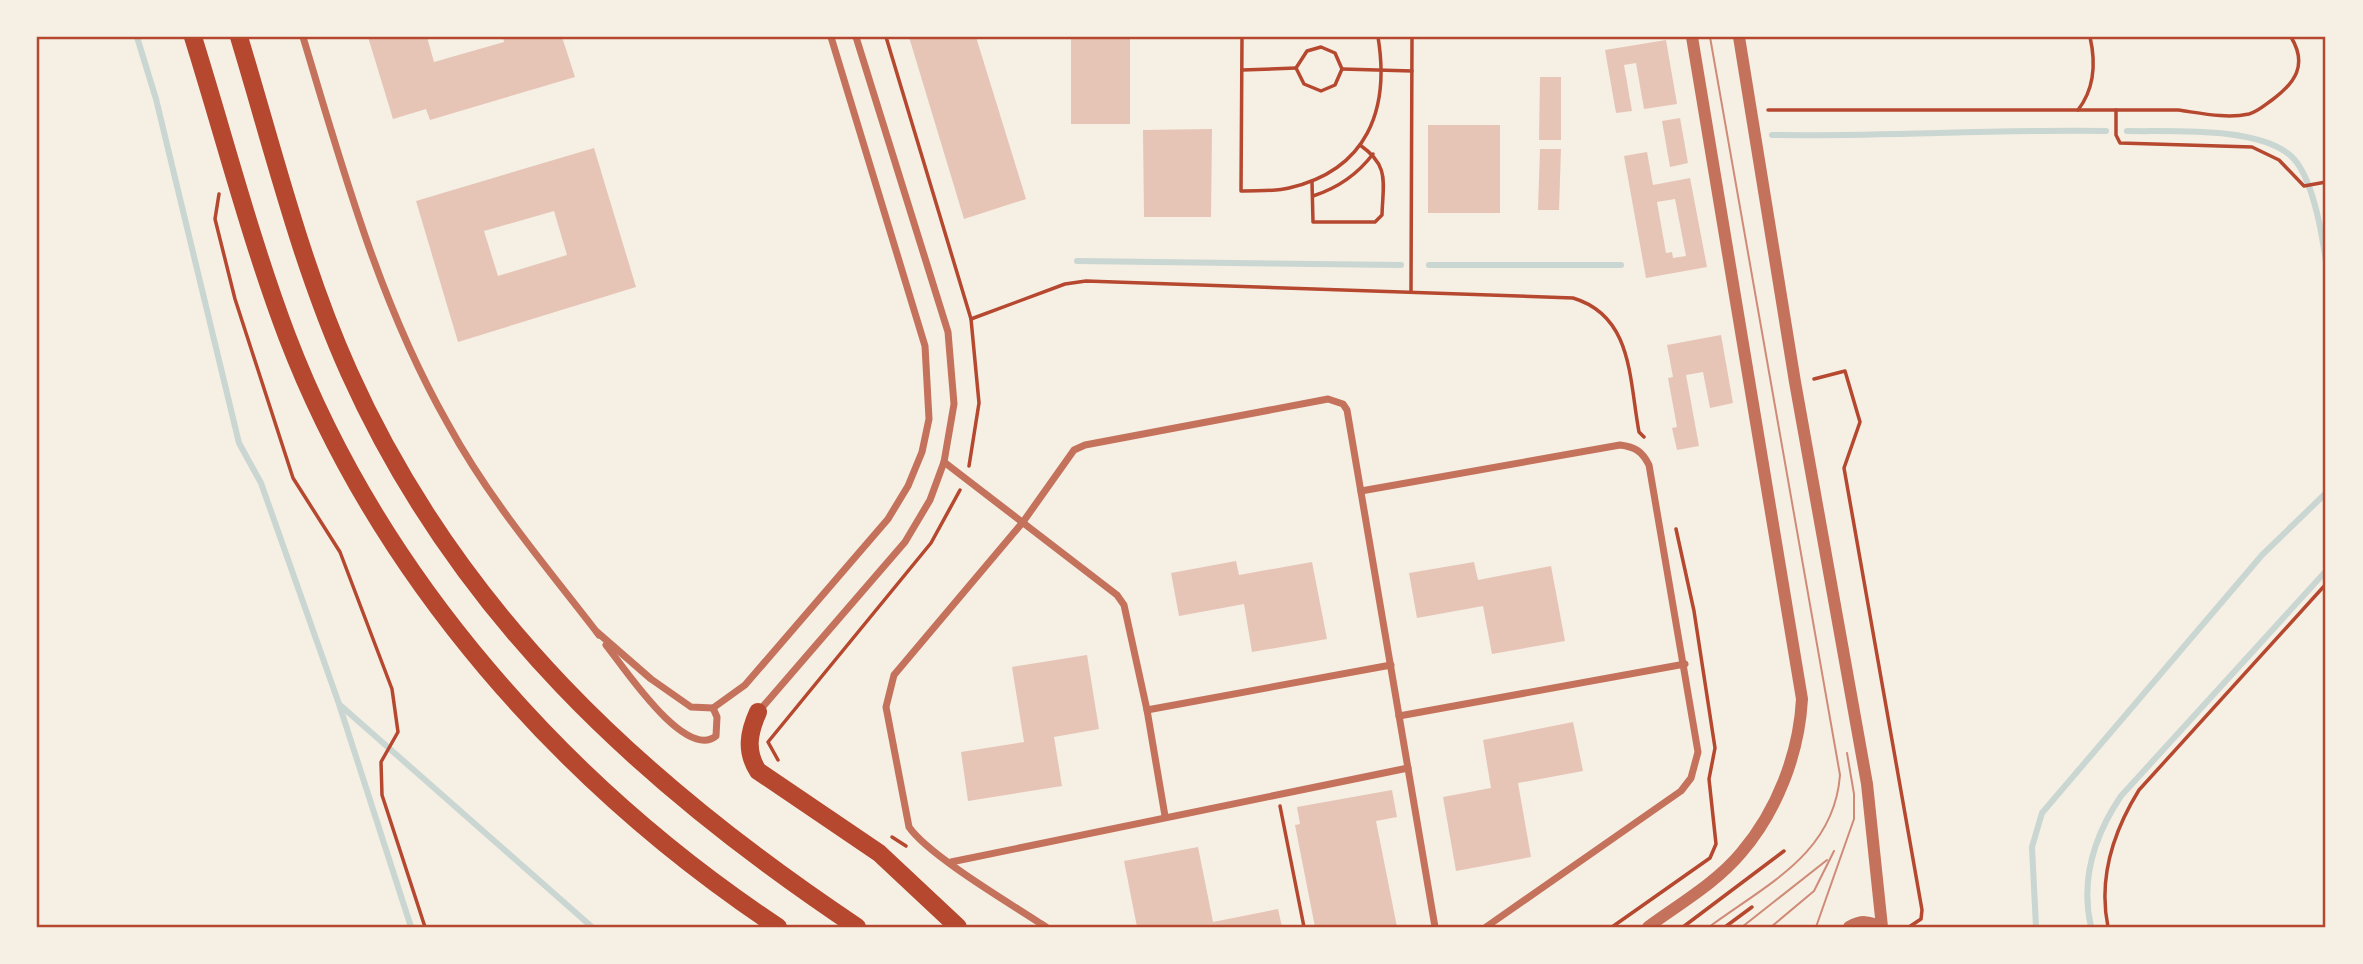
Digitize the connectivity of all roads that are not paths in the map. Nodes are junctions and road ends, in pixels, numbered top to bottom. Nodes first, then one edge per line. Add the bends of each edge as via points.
1 (193, 37) edge
2 (239, 37) edge
3 (303, 37) edge
4 (831, 37) edge
5 (856, 37) edge
6 (1692, 37) edge
7 (1740, 37) edge
8 (944, 462) junction
9 (1361, 491) junction
10 (1023, 522) junction
11 (597, 632) junction
12 (1685, 664) junction
13 (1391, 665) junction
14 (713, 708) junction
15 (1147, 710) junction
16 (758, 712) joint
17 (1399, 716) junction
18 (1408, 768) junction
19 (1165, 816) junction
20 (951, 862) junction
21 (778, 927) edge
22 (856, 927) edge
23 (958, 927) edge
24 (1046, 927) edge
25 (1435, 927) edge
26 (1486, 927) edge
27 (1648, 927) edge
28 (1849, 927) edge
29 (1882, 927) edge

1 - 21 main road via 287,336 344,462 373,512 431,598 554,740 669,846
2 - 22 main road via 297,229 348,370 379,433 442,538 523,641 614,740 768,867
3 - 11 street via 364,241 446,422 484,486
4 - 14 street via 925,346 929,419 922,452 888,519 745,685
5 - 8 street via 952,350 954,404
6 - 27 street via 1802,699 1800,732 1767,816 1741,853 1714,879
7 - 29 street via 1795,382 1867,784
8 - 10 street
8 - 16 street via 930,500 905,542
9 - 10 street via 1347,411 1343,404 1328,399 1085,445 1069,455
9 - 12 street via 1620,445 1633,447 1649,465
9 - 13 street
10 - 15 street via 1125,605
10 - 20 street via 894,675 886,697 906,819 914,834
11 - 14 street via 651,680 691,707
11 - 14 street via 649,701 683,733 700,740 716,736
12 - 17 street
12 - 26 street via 1698,752 1691,778 1681,791
13 - 15 street
13 - 17 street
15 - 19 street
16 - 23 main road via 749,750 758,771 878,853
17 - 18 street
18 - 19 street
18 - 25 street
19 - 20 street
20 - 24 street
28 - 29 street via 1871,922

